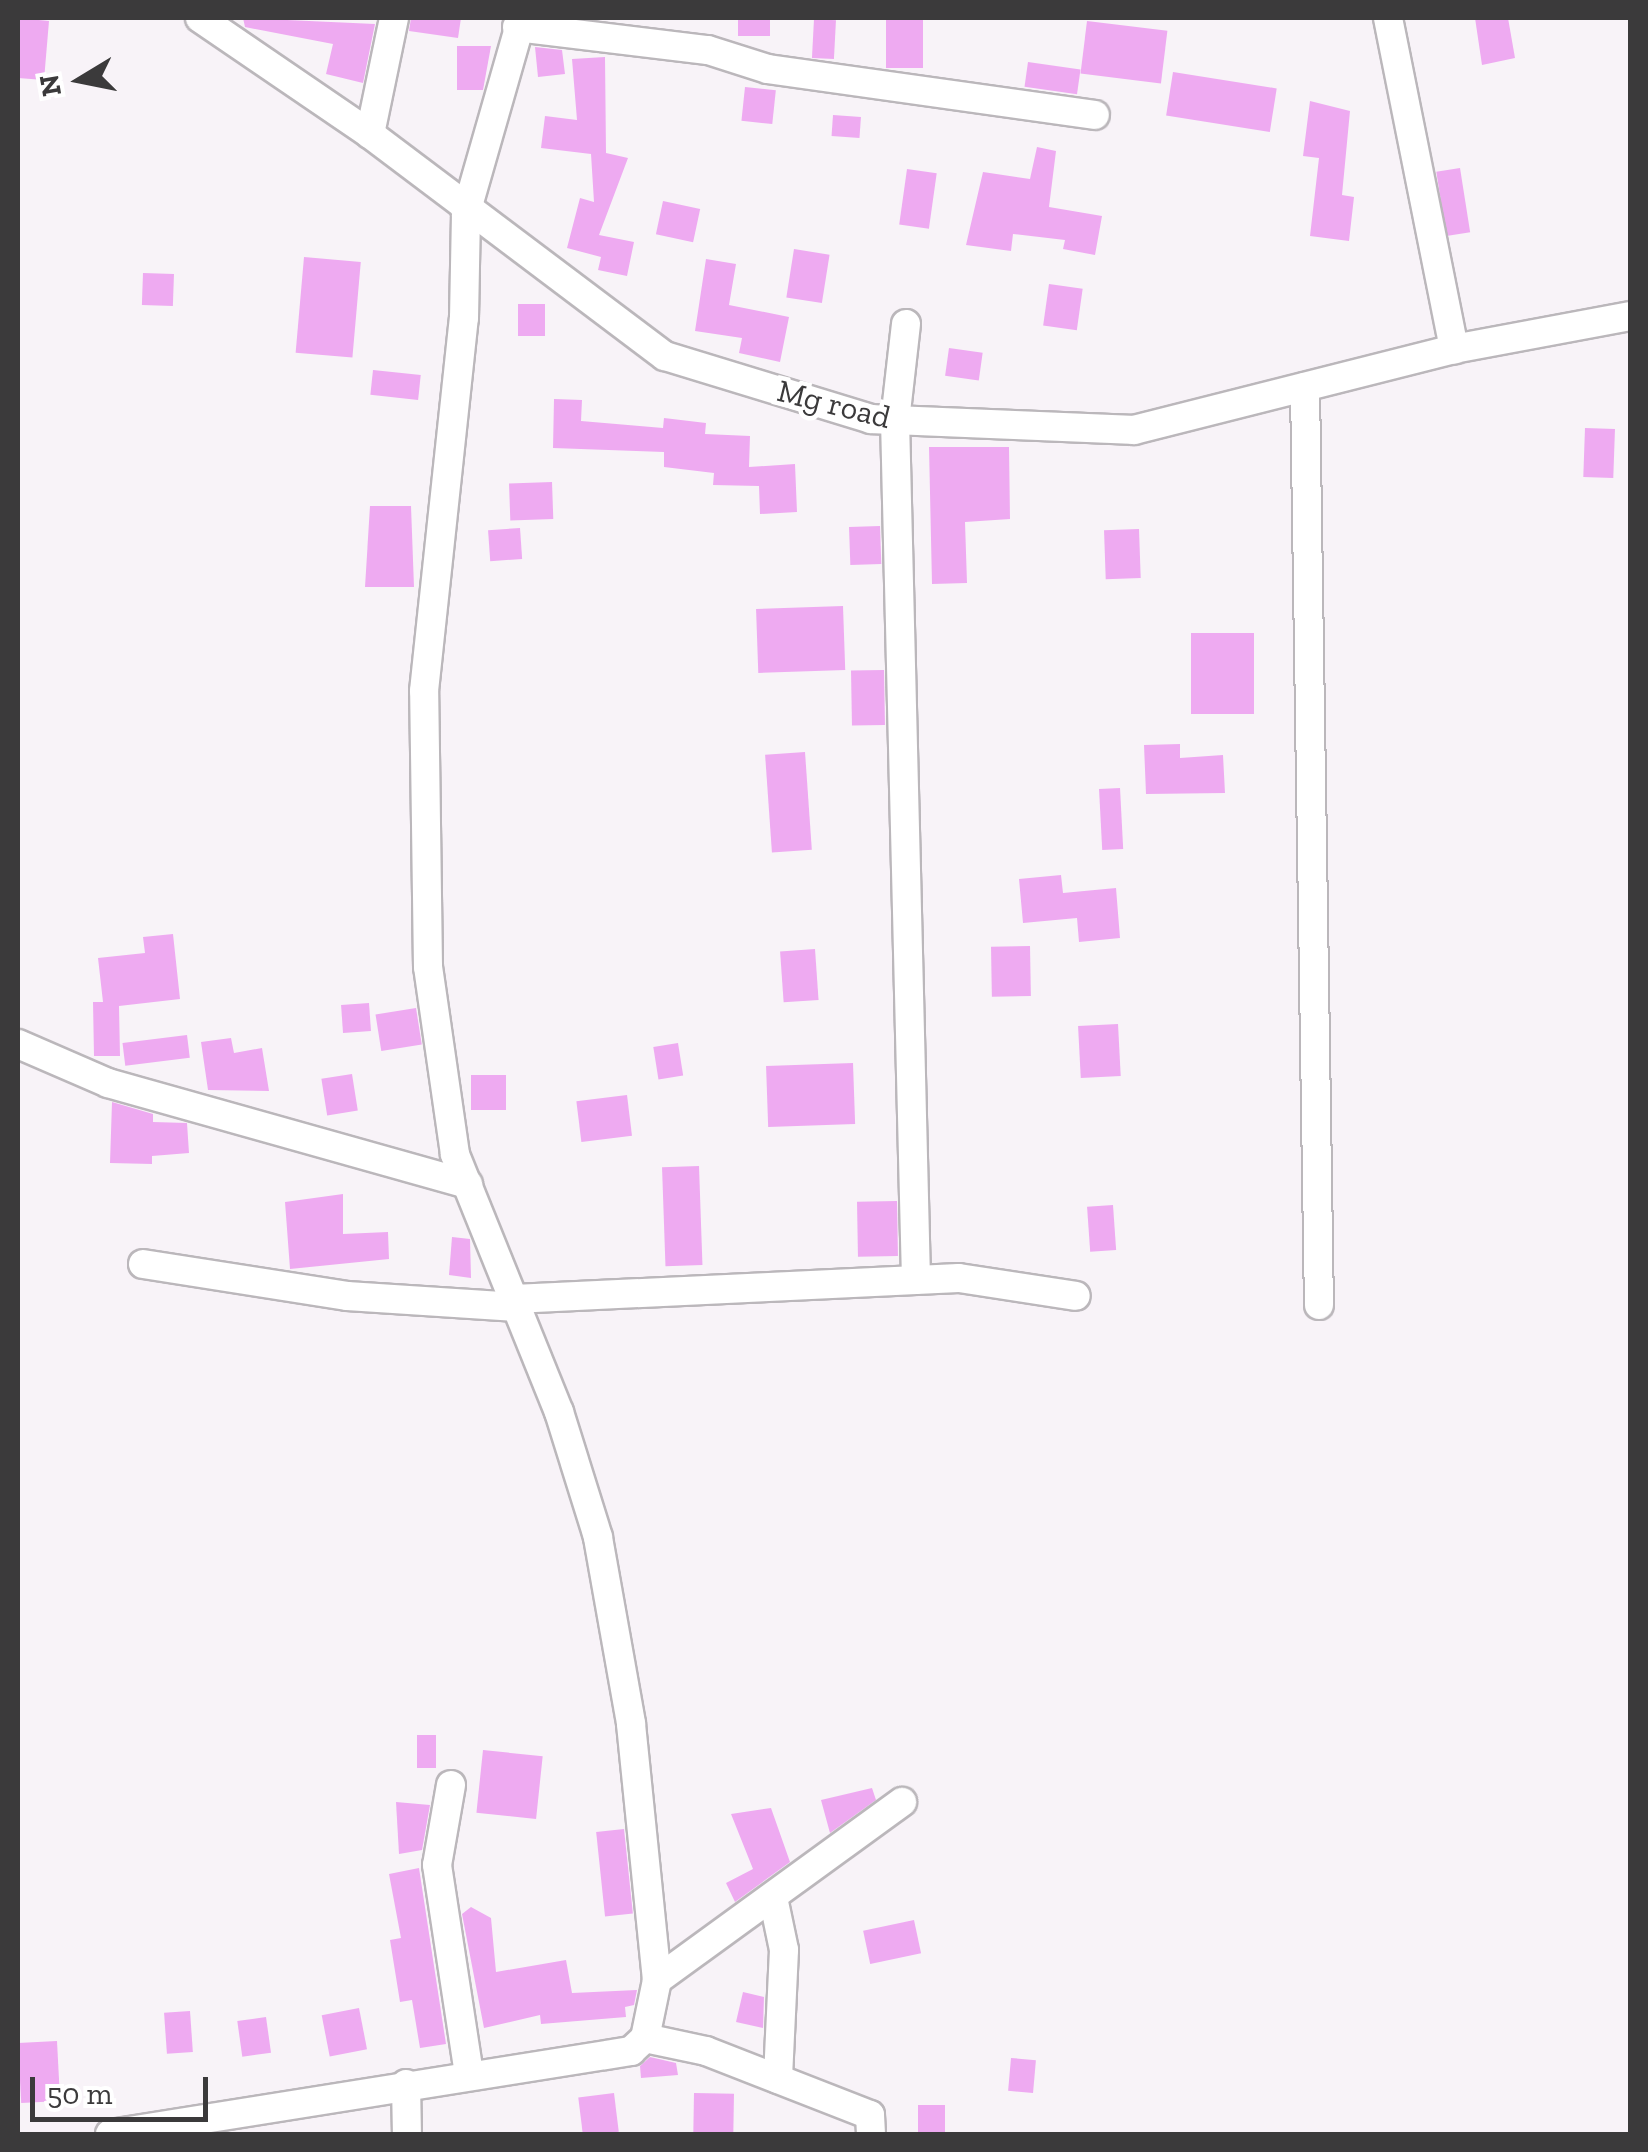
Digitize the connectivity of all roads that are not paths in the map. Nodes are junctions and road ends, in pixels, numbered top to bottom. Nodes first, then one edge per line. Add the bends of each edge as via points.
1 (394, 18) edge
2 (1388, 18) edge
3 (520, 22) edge
4 (217, 23) edge
5 (1095, 115) dead end
6 (370, 134) junction
7 (466, 213) junction
8 (1630, 316) edge
9 (906, 324) dead end
10 (1454, 350) junction
11 (1305, 387) junction
12 (895, 420) junction
13 (18, 1044) edge
14 (468, 1184) junction
15 (143, 1264) dead end
16 (916, 1280) junction
17 (1076, 1296) dead end
18 (516, 1303) junction
19 (1319, 1305) dead end
20 (451, 1785) dead end
21 (902, 1802) dead end
22 (774, 1902) junction
23 (657, 1980) junction
24 (645, 2038) junction
25 (469, 2073) junction
26 (778, 2079) junction
27 (406, 2084) junction
28 (110, 2134) edge
29 (406, 2134) edge
30 (871, 2134) edge

1 - 6 street
2 - 10 street
3 - 5 street via 708,50 768,69
3 - 7 street
4 - 6 street, Mg road
6 - 7 street, Mg road
7 - 12 street, Mg road via 665,356
7 - 14 street via 464,318 424,691 428,967 439,1069
8 - 10 street, Mg road
9 - 12 street
10 - 11 street, Mg road
11 - 12 street, Mg road via 1134,430
11 - 19 street
12 - 16 street
13 - 14 street via 108,1083
14 - 18 street
15 - 18 street via 348,1296
16 - 17 street via 959,1278
16 - 18 street
18 - 23 street via 598,1537 631,1723
20 - 25 street via 437,1865
21 - 22 street
22 - 23 street
22 - 26 street via 784,1950
23 - 24 street
24 - 25 street via 630,2050
24 - 26 street
25 - 27 street
26 - 30 street via 870,2115
27 - 28 street
27 - 29 street

